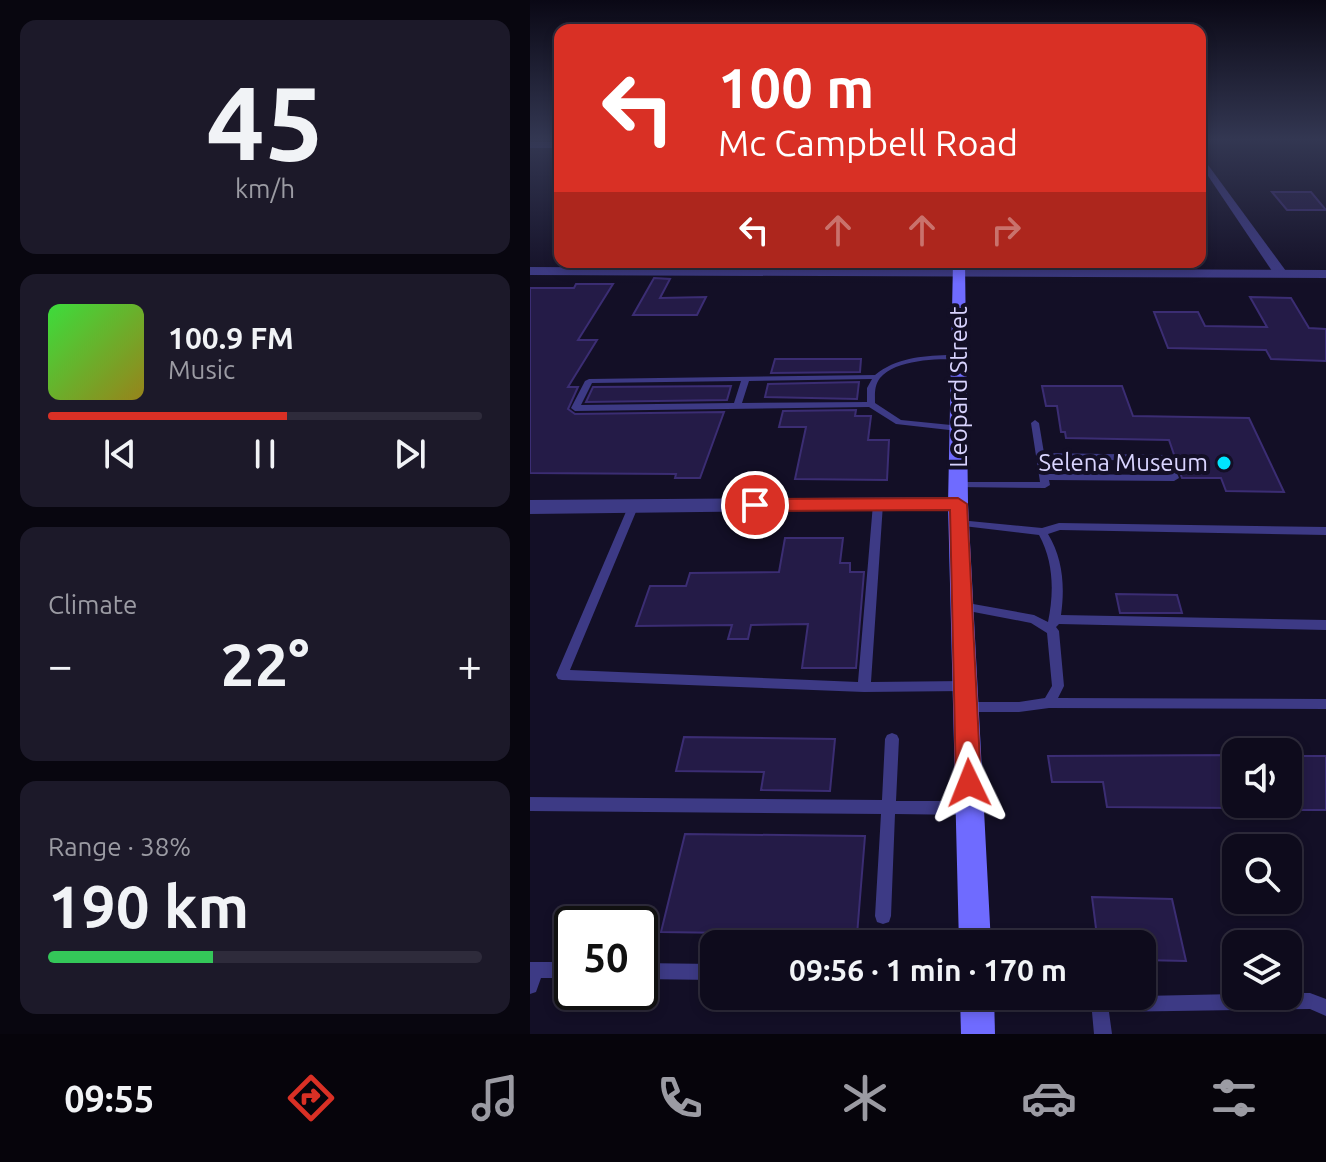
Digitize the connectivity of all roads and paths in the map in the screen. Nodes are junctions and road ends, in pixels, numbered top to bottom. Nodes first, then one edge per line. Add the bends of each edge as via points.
1 (1222, 188) edge
2 (852, 268) edge
3 (959, 268) edge
4 (1052, 268) edge
5 (530, 271) edge
6 (1281, 274) junction
7 (1326, 274) edge
8 (960, 357) junction
9 (877, 377) junction
10 (746, 379) junction
11 (871, 404) junction
12 (737, 406) junction
13 (1035, 423) dead end
14 (958, 428) junction
15 (1040, 456) junction
16 (1043, 477) junction
17 (878, 504) junction
18 (958, 504) junction
19 (530, 507) edge
20 (633, 507) junction
21 (1326, 531) edge
22 (1042, 532) junction
23 (962, 606) junction
24 (1054, 625) junction
25 (1326, 625) edge
26 (864, 687) junction
27 (965, 697) junction
28 (1049, 703) junction
29 (1326, 704) edge
30 (892, 739) dead end
31 (530, 804) edge
32 (888, 807) junction
33 (970, 808) junction
34 (883, 916) dead end
35 (974, 930) edge
36 (658, 971) edge
37 (554, 972) edge
38 (700, 972) edge
39 (532, 975) edge
40 (1156, 1003) edge
41 (1326, 1008) edge
42 (1100, 1010) edge
43 (1103, 1034) edge

1 - 6 street
2 - 5 street
3 - 8 main road, Leopard Street
4 - 6 street
6 - 7 street
8 - 9 lane via 910,360
8 - 14 main road, Leopard Street
9 - 10 lane
9 - 11 lane
10 - 12 lane
10 - 12 lane via 589,381 575,408
11 - 12 lane
11 - 14 lane via 899,422
13 - 15 lane
14 - 18 main road, Leopard Street
15 - 16 lane
15 - 16 lane via 1166,458 1174,478
16 - 18 lane via 1045,485
17 - 18 street
17 - 20 street
17 - 26 lane
18 - 22 lane
18 - 23 main road, Leopard Street
19 - 20 street
20 - 26 lane via 562,675
21 - 22 lane via 1059,526
22 - 24 lane via 1054,559
23 - 24 lane
23 - 27 main road, Leopard Street
24 - 25 lane
24 - 28 lane via 1058,686
26 - 27 lane
27 - 28 lane via 1019,707
27 - 33 main road, Leopard Street
28 - 29 lane
30 - 32 lane
31 - 32 lane
32 - 33 lane
32 - 34 lane
33 - 35 main road, Leopard Street
36 - 38 lane
37 - 39 lane
40 - 41 lane via 1310,1001
42 - 43 lane

